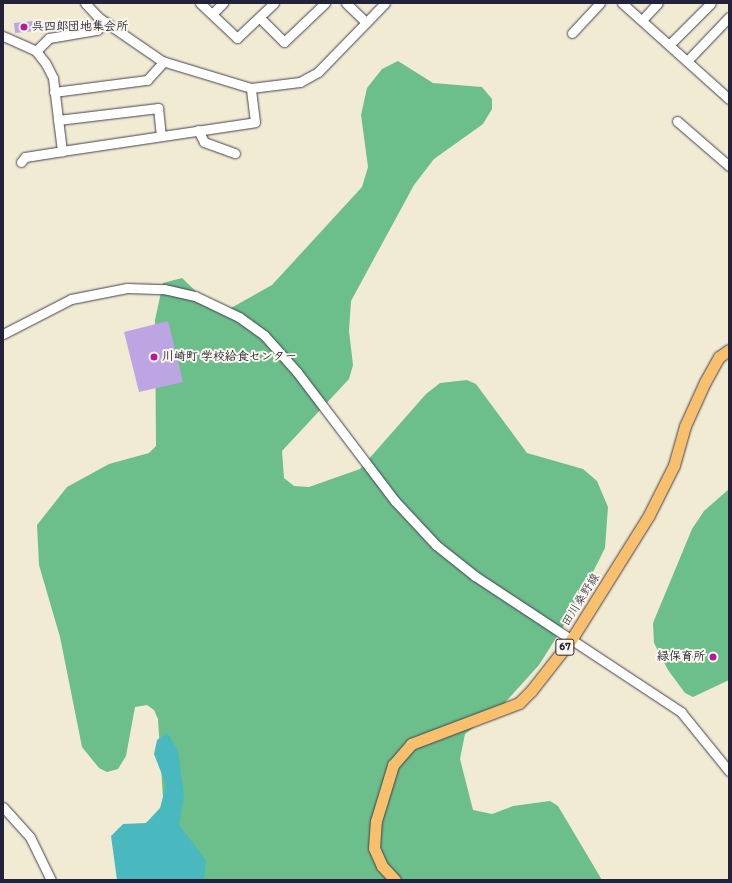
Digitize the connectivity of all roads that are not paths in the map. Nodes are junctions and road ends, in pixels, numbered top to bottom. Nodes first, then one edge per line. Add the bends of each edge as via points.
1 (85, 3) edge
2 (200, 3) edge
3 (223, 3) edge
4 (274, 3) edge
5 (325, 3) edge
6 (346, 3) edge
7 (385, 3) edge
8 (600, 3) edge
9 (622, 3) edge
10 (658, 3) edge
11 (711, 3) edge
12 (212, 14) junction
13 (729, 17) edge
14 (260, 18) junction
15 (642, 20) junction
16 (106, 22) junction
17 (366, 22) junction
18 (572, 33) dead end
19 (3, 36) edge
20 (669, 45) junction
21 (36, 51) junction
22 (164, 61) junction
23 (687, 61) junction
24 (251, 88) junction
25 (54, 92) junction
26 (729, 99) edge
27 (58, 120) junction
28 (677, 121) dead end
29 (198, 130) junction
30 (161, 134) junction
31 (62, 151) junction
32 (235, 153) dead end
33 (21, 162) dead end
34 (729, 166) edge
35 (3, 334) edge
36 (729, 350) edge
37 (571, 640) junction
38 (729, 771) edge
39 (3, 807) edge
40 (51, 880) edge
41 (396, 880) edge

1 - 16 street
2 - 12 street
3 - 12 street
4 - 14 street
5 - 14 street via 284,42
6 - 17 street
7 - 17 street
8 - 18 street
9 - 15 street
10 - 15 street
11 - 20 street
12 - 14 street via 237,38
13 - 23 street
15 - 20 street
16 - 21 street via 97,30 49,38
16 - 22 street
17 - 24 street via 318,72 300,82
19 - 21 street
20 - 23 street
21 - 25 street via 53,78
22 - 24 street
22 - 25 street via 147,80
23 - 26 street
24 - 29 street via 255,122
25 - 27 street
27 - 30 street via 158,108
27 - 31 street
28 - 34 street
29 - 30 street
29 - 32 street via 204,142
30 - 31 street via 153,140
31 - 33 street via 26,157
35 - 37 street via 71,298 128,288 164,289 195,296 238,317 264,334 297,372 396,501 436,544 475,576
36 - 37 main road, 田川桑野線 / 67 via 719,357 705,382 685,426 674,465 650,515
37 - 38 street via 682,712
37 - 41 main road, 田川桑野線 / 67 via 519,703 411,744 393,765 376,821 374,848 382,866
39 - 40 street via 30,838

